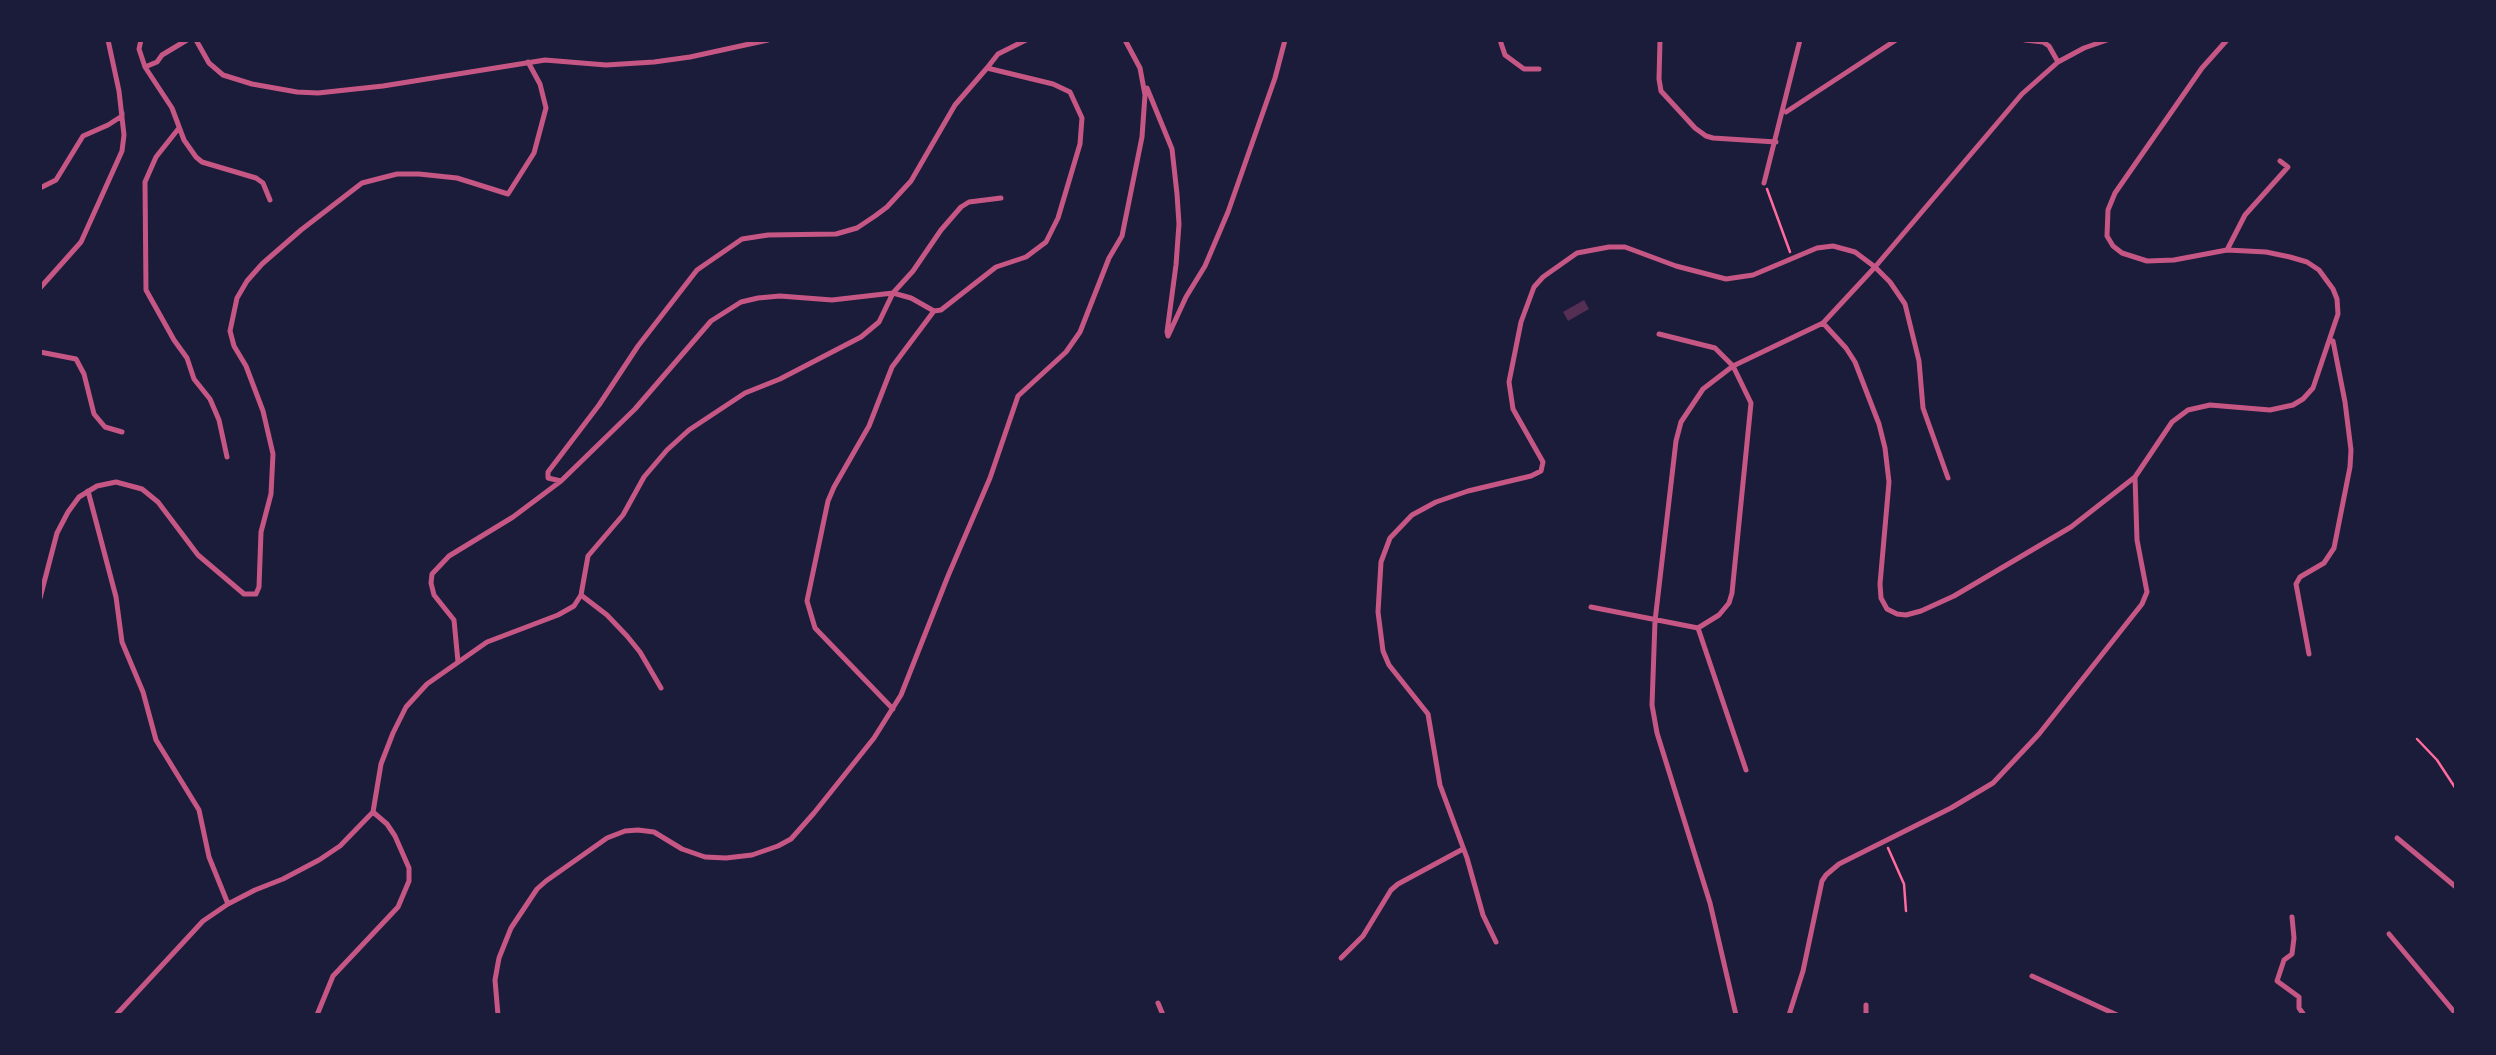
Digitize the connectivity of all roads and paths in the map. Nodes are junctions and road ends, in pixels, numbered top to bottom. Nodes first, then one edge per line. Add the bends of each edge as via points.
1 (108, 40) edge
2 (141, 40) edge
3 (187, 40) edge
4 (196, 40) edge
5 (768, 40) edge
6 (1026, 40) edge
7 (1125, 40) edge
8 (1285, 40) edge
9 (1500, 40) edge
10 (1660, 40) edge
11 (1800, 40) edge
12 (1896, 40) edge
13 (2025, 40) edge
14 (2107, 40) edge
15 (2227, 40) edge
16 (528, 62) junction
17 (2058, 62) junction
18 (145, 66) junction
19 (987, 68) junction
20 (1539, 69) dead end
21 (1144, 81) junction
22 (122, 109) junction
23 (1783, 114) junction
24 (179, 128) junction
25 (1776, 142) junction
26 (2280, 160) dead end
27 (1764, 183) joint
28 (40, 188) edge
29 (1000, 198) dead end
30 (270, 200) dead end
31 (2227, 250) junction
32 (1793, 260) junction
33 (1875, 266) junction
34 (40, 288) edge
35 (893, 293) junction
36 (934, 311) junction
37 (1823, 323) junction
38 (1659, 334) dead end
39 (2333, 334) junction
40 (40, 352) edge
41 (1732, 366) junction
42 (122, 432) dead end
43 (227, 456) dead end
44 (2135, 477) junction
45 (1948, 478) dead end
46 (561, 481) junction
47 (88, 492) junction
48 (580, 595) junction
49 (40, 598) edge
50 (1591, 607) dead end
51 (1655, 621) junction
52 (1698, 628) junction
53 (2309, 654) dead end
54 (458, 662) junction
55 (661, 688) dead end
56 (893, 709) junction
57 (2417, 739) dead end
58 (1746, 770) dead end
59 (2456, 789) edge
60 (373, 812) junction
61 (2397, 838) dead end
62 (1886, 842) junction
63 (1463, 848) junction
64 (2456, 887) edge
65 (228, 904) junction
66 (1906, 911) dead end
67 (2292, 916) dead end
68 (2389, 934) dead end
69 (1496, 942) dead end
70 (1342, 958) dead end
71 (2032, 976) dead end
72 (1158, 1003) dead end
73 (1866, 1005) dead end
74 (1791, 1014) edge
75 (2456, 1014) edge
76 (116, 1015) edge
77 (317, 1015) edge
78 (498, 1015) edge
79 (1163, 1015) edge
80 (1736, 1015) edge
81 (1866, 1015) edge
82 (2117, 1015) edge
83 (2304, 1015) edge

1 - 22 street
2 - 18 street
3 - 18 street
4 - 16 street via 223,76 297,92
5 - 16 street via 654,62
6 - 19 street
7 - 21 street
8 - 21 street via 1234,196 1168,336 1179,224 1174,158
9 - 20 street via 1505,55 1524,69
10 - 25 street via 1661,91 1695,128 1713,138
11 - 23 street
12 - 23 street
13 - 17 street via 2049,46
14 - 17 street
15 - 31 street via 2115,193 2107,224 2114,246 2147,261
16 - 47 street via 546,108 534,152 508,194 418,174 362,183 262,264 237,298 230,331 264,411 273,454 256,594 244,594 198,555 142,489 116,482
17 - 33 street via 2022,94
18 - 24 street
19 - 36 street via 1070,92 1082,118 1080,144 1046,242
19 - 46 street via 955,105 910,181 875,216 836,234 742,239 697,270 548,472
21 - 56 street via 1142,137 1122,236 1080,332 1018,396
22 - 28 street via 122,116 83,136 56,180
22 - 34 street via 122,151 95,214 81,242
23 - 25 street
24 - 30 street via 202,162 256,178
24 - 43 street via 145,182 146,290 210,399
25 - 27 street
26 - 31 street via 2288,167 2245,215
27 - 32 path
29 - 35 street via 960,207
31 - 39 street via 2290,256 2319,270 2338,299
32 - 33 street via 1833,246
32 - 63 street via 1726,279 1609,246 1578,253 1543,276 1521,322 1509,382 1513,410 1544,462 1541,470 1436,502 1390,538 1381,562 1382,651 1428,714 1440,785
33 - 37 street
33 - 45 street via 1908,314 1923,408
35 - 36 street
35 - 46 street via 758,298 725,311
35 - 48 street via 879,322 861,337 745,393 667,450 588,556
36 - 56 street via 892,367 834,487 807,601 815,628
37 - 41 street
37 - 44 street via 1855,362 1886,448 1880,584 1887,609 1897,614 1954,596 2070,527
38 - 41 street via 1715,348
39 - 44 street via 2304,398 2270,410 2210,404 2188,410 2172,422
39 - 53 street via 2351,450 2334,548 2296,584
40 - 42 street via 76,359 94,414
41 - 51 street via 1703,390 1676,441
41 - 52 street via 1751,410 1732,593 1719,615
44 - 62 street via 2147,592 2142,604 2002,774
46 - 54 street via 432,574 434,595 454,620
47 - 49 street via 57,532
47 - 65 street via 122,642 156,740 199,810
48 - 54 street via 568,611 487,642
48 - 55 street via 628,636
50 - 51 street
51 - 52 street
51 - 80 street via 1657,732 1710,903
52 - 58 street
54 - 60 street via 406,707 381,764
56 - 78 street via 814,813 778,846 752,855 705,857 654,832 625,831 546,881 498,958
57 - 59 path
60 - 65 street via 319,860
60 - 77 street via 395,836 410,881 398,907 333,976
61 - 64 street
62 - 66 path via 1904,884
62 - 74 street via 1839,864 1822,882
63 - 69 street
63 - 70 street via 1391,890
65 - 76 street via 203,921
67 - 83 street via 2292,954 2277,981 2299,997
68 - 75 street
71 - 82 street
72 - 79 street
73 - 81 street

